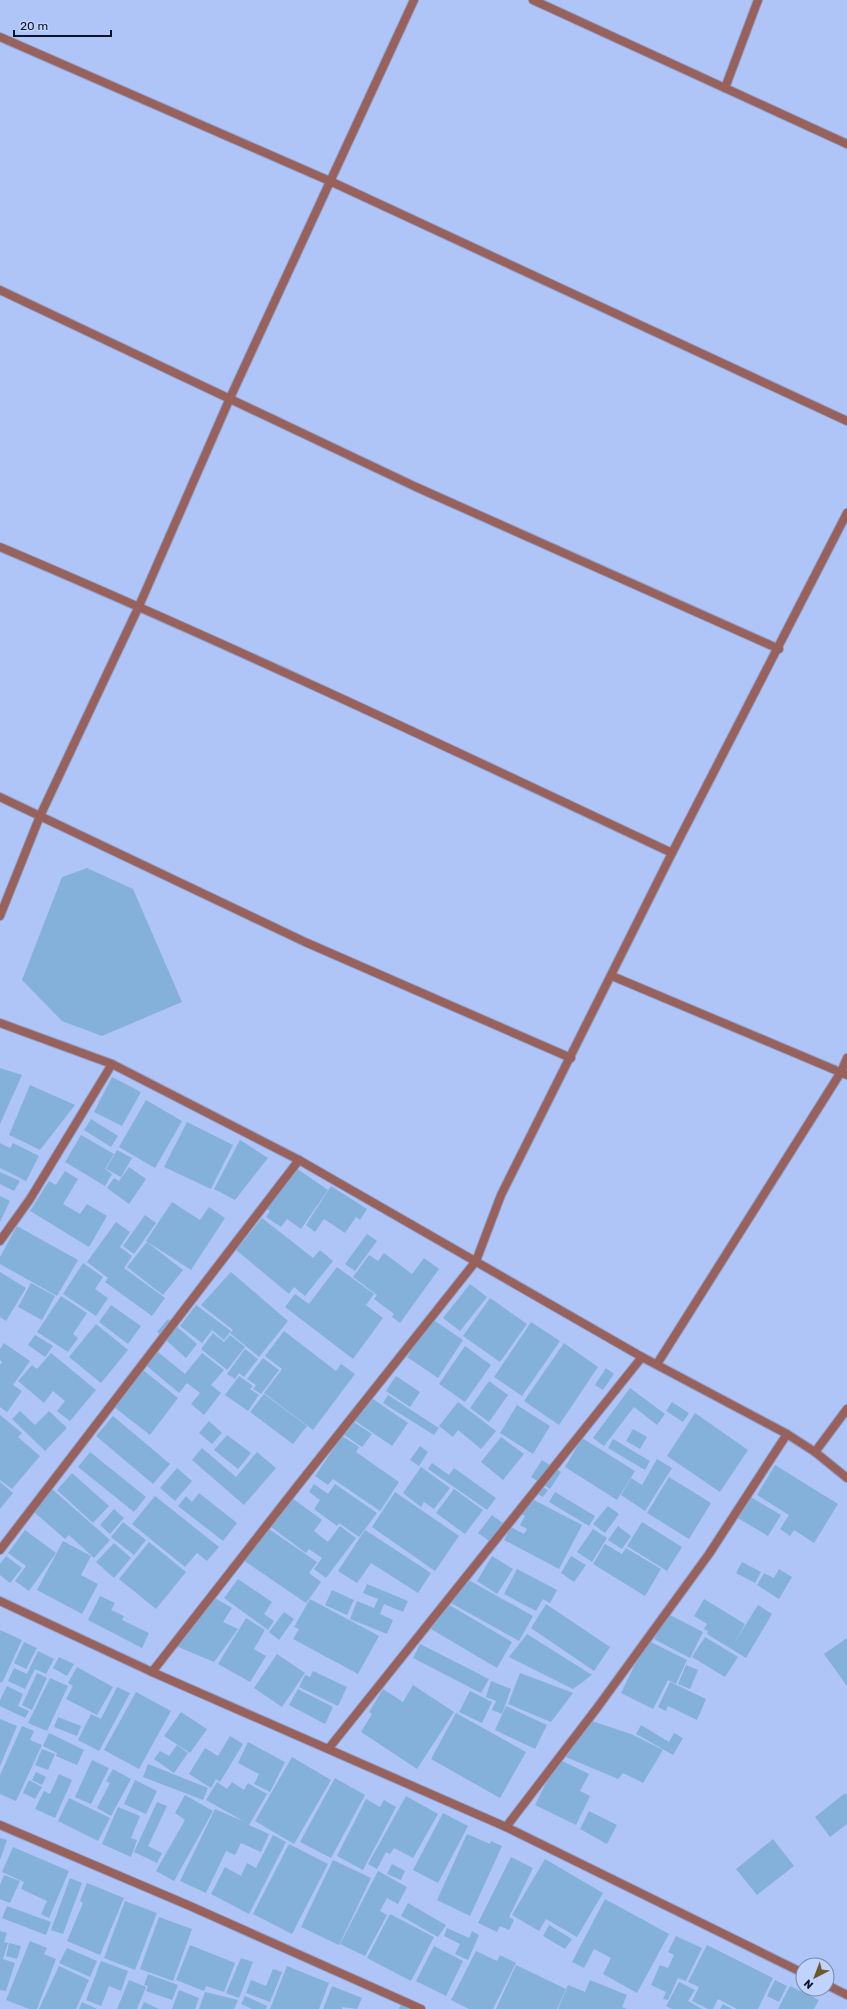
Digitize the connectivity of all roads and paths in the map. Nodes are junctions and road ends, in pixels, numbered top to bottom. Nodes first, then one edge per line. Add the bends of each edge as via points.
1 (414, 0) edge
2 (533, 0) edge
3 (758, 0) edge
4 (0, 37) edge
5 (725, 88) junction
6 (847, 144) edge
7 (332, 182) junction
8 (0, 290) edge
9 (230, 398) junction
10 (847, 421) edge
11 (847, 513) edge
12 (0, 547) edge
13 (139, 606) junction
14 (779, 649) junction
15 (0, 797) edge
16 (40, 816) junction
17 (672, 853) junction
18 (0, 916) edge
19 (612, 976) junction
20 (0, 1023) edge
21 (571, 1058) junction
22 (847, 1058) edge
23 (112, 1064) junction
24 (844, 1073) edge
25 (299, 1160) junction
26 (0, 1241) edge
27 (476, 1261) junction
28 (642, 1357) junction
29 (657, 1364) junction
30 (847, 1409) edge
31 (787, 1434) junction
32 (815, 1452) junction
33 (847, 1478) edge
34 (0, 1550) edge
35 (0, 1601) edge
36 (152, 1672) junction
37 (329, 1748) junction
38 (0, 1825) edge
39 (506, 1827) junction
40 (795, 1969) edge
41 (835, 1989) edge
42 (847, 1995) edge
43 (421, 2009) edge

1 - 7 street
2 - 5 street
3 - 5 street
4 - 7 street
5 - 6 street
7 - 9 street
7 - 10 street
8 - 9 street
9 - 13 street
9 - 14 street via 416,487
11 - 14 street via 822,558
12 - 13 street
13 - 16 street
13 - 17 street
14 - 17 street
15 - 16 street
16 - 18 street
16 - 21 street via 305,942
17 - 19 street
19 - 21 street
19 - 24 street
20 - 23 street
21 - 27 street via 501,1195
22 - 24 street
23 - 25 street
23 - 26 street via 30,1199
24 - 29 street
25 - 27 street
25 - 34 street
27 - 28 street
27 - 36 street
28 - 29 street
28 - 37 street
29 - 31 street
30 - 32 street
31 - 32 street
31 - 39 street via 704,1560 597,1708
32 - 33 street
35 - 36 street
36 - 37 street
37 - 39 street
38 - 43 street
39 - 40 street
41 - 42 street

